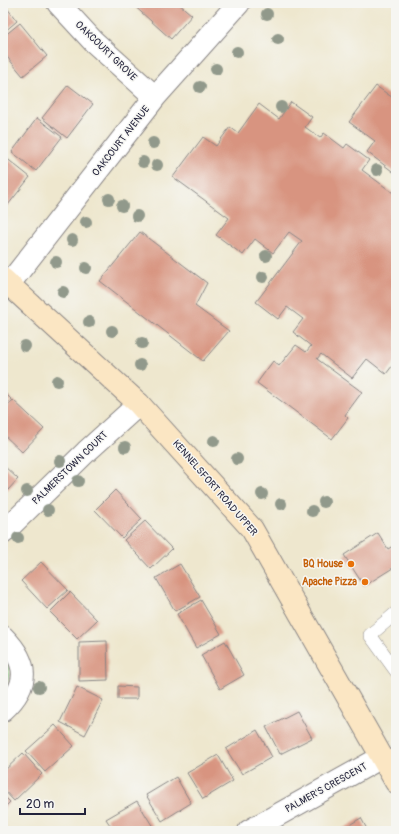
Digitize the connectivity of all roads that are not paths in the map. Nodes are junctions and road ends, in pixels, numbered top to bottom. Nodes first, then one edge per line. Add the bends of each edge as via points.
1 (58, 3) edge
2 (239, 3) edge
3 (156, 97) junction
4 (6, 281) edge
5 (139, 404) junction
6 (3, 533) edge
7 (396, 613) edge
8 (3, 637) edge
9 (396, 671) edge
10 (3, 710) edge
11 (382, 757) junction
12 (396, 782) edge
13 (249, 831) edge

1 - 3 street, OAKCOURT GROVE via 93,41
2 - 3 street, OAKCOURT AVENUE
3 - 4 street, OAKCOURT AVENUE
4 - 5 street, KENNELSFORT ROAD UPPER
5 - 6 street, PALMERSTOWN COURT
5 - 11 street, KENNELSFORT ROAD UPPER via 252,529
7 - 9 lane via 370,635
8 - 10 street via 19,657 24,678 14,700
11 - 12 street, KENNELSFORT ROAD UPPER
11 - 13 street, PALMER'S CRESCENT

